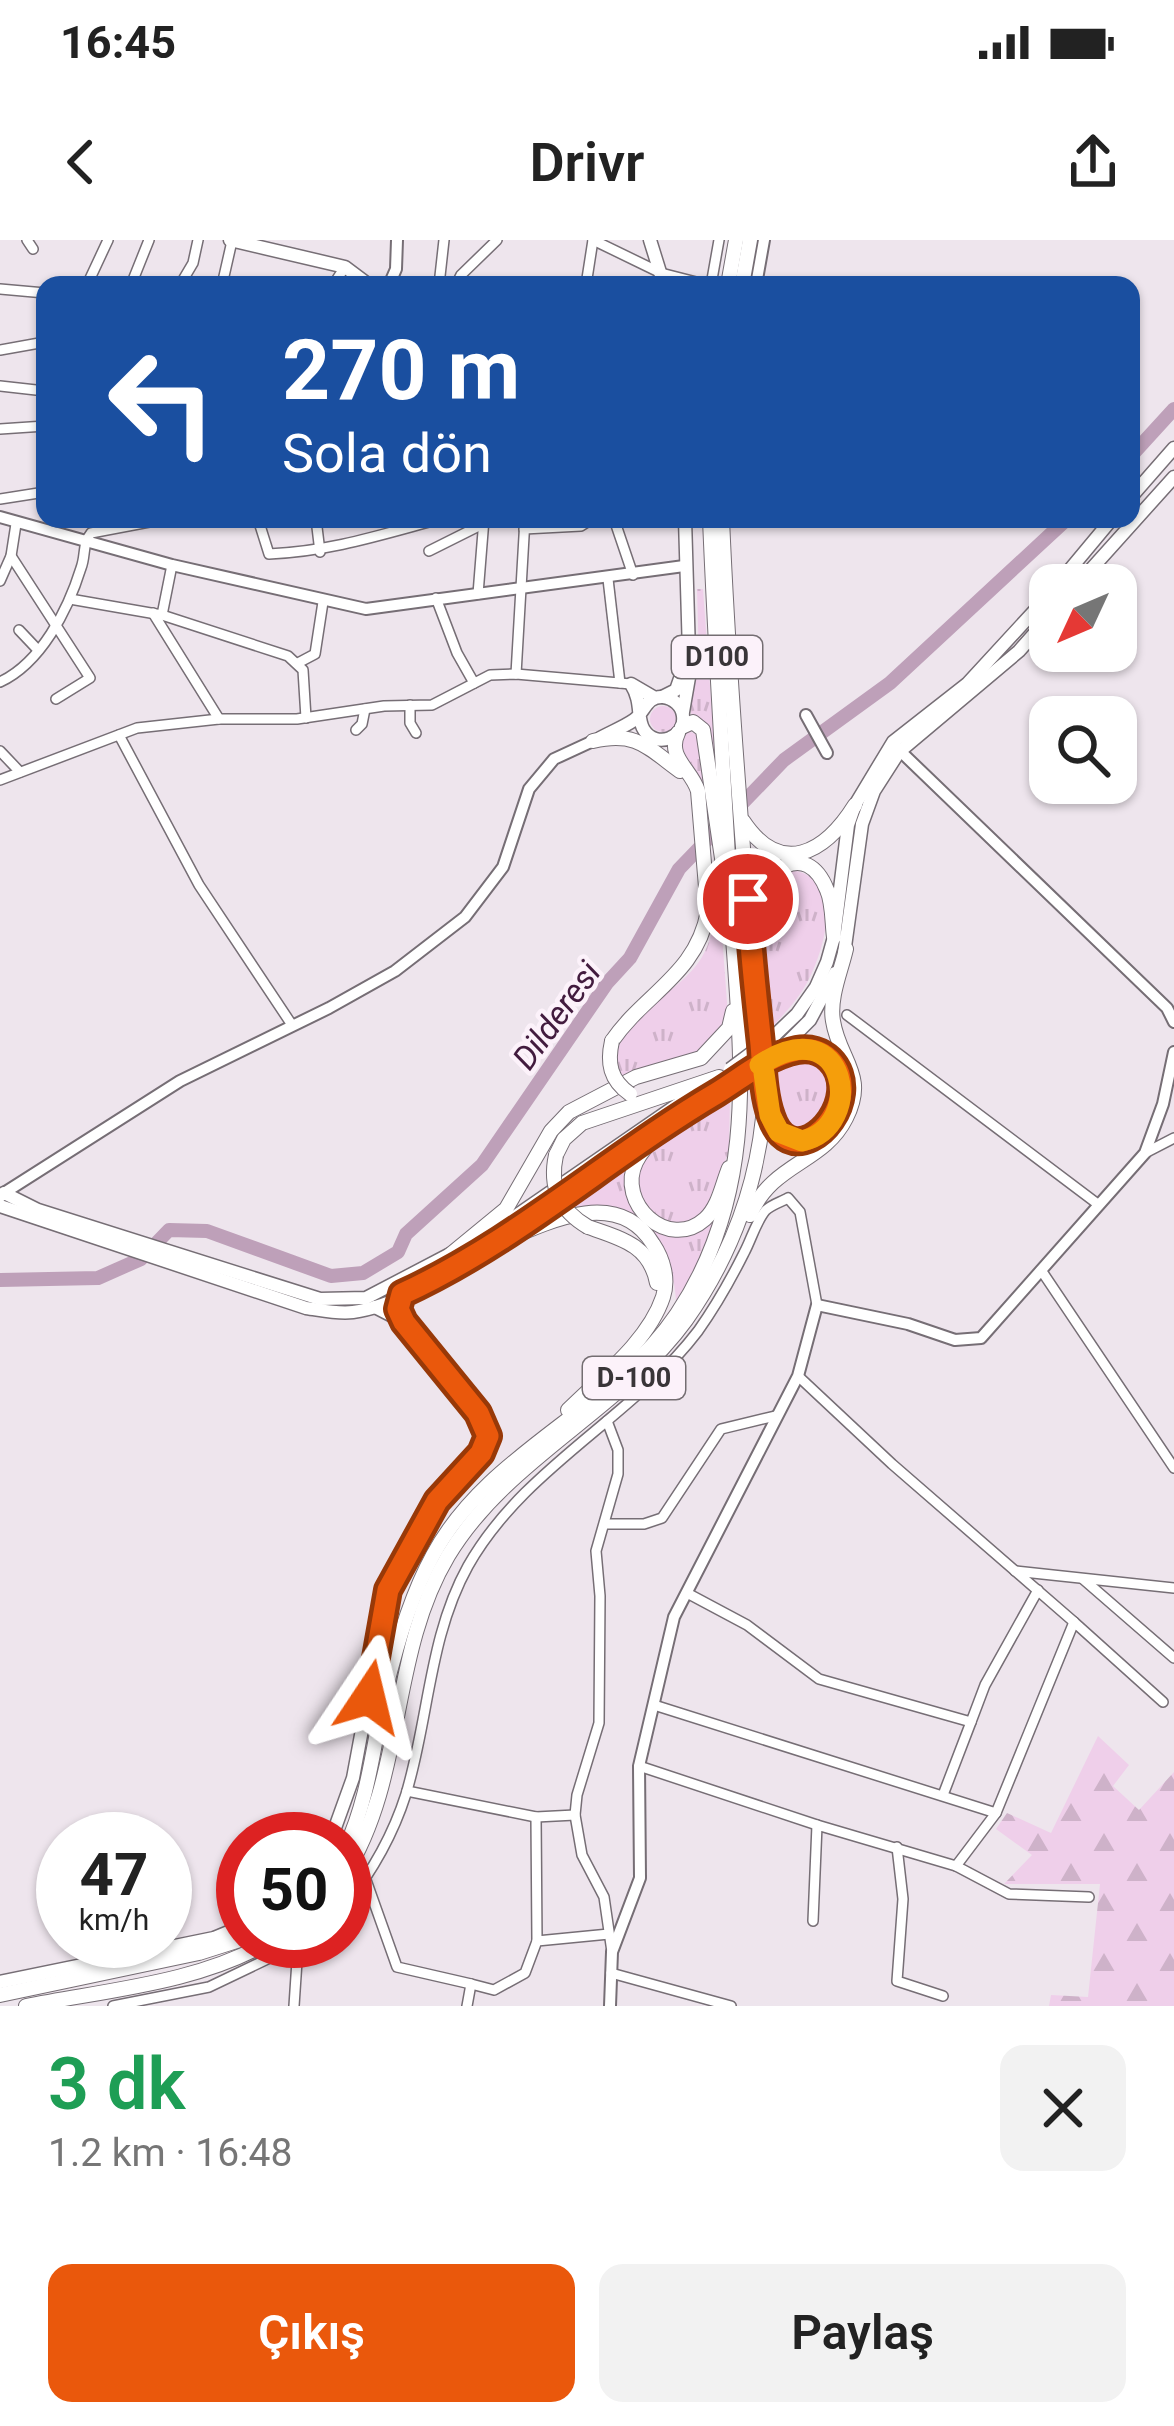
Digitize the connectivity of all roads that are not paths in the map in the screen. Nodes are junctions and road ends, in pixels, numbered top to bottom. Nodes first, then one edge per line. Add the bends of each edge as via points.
1 (108, 240) edge
2 (149, 240) edge
3 (198, 240) edge
4 (231, 240) edge
5 (397, 240) edge
6 (444, 240) edge
7 (497, 240) edge
8 (593, 240) edge
9 (650, 240) edge
10 (719, 240) edge
11 (736, 240) edge
12 (750, 240) edge
13 (764, 240) edge
14 (345, 267) junction
15 (91, 276) edge
16 (135, 276) edge
17 (185, 276) edge
18 (224, 276) edge
19 (340, 276) edge
20 (355, 276) edge
21 (393, 276) edge
22 (440, 276) edge
23 (464, 276) edge
24 (587, 276) edge
25 (658, 276) edge
26 (662, 276) edge
27 (712, 276) edge
28 (730, 276) edge
29 (744, 276) edge
30 (758, 276) edge
31 (0, 289) edge
32 (36, 292) edge
33 (36, 344) edge
34 (0, 350) edge
35 (0, 386) edge
36 (36, 390) edge
37 (36, 427) edge
38 (0, 429) edge
39 (1174, 448) edge
40 (1174, 477) edge
41 (1140, 487) edge
42 (36, 493) edge
43 (0, 499) edge
44 (1140, 515) edge
45 (0, 517) edge
46 (16, 524) junction
47 (118, 528) edge
48 (261, 528) edge
49 (317, 528) edge
50 (407, 528) edge
51 (471, 528) edge
52 (483, 528) edge
53 (525, 528) edge
54 (617, 528) edge
55 (685, 528) edge
56 (710, 528) edge
57 (723, 528) edge
58 (1104, 528) edge
59 (1128, 528) edge
60 (85, 540) junction
61 (429, 550) dead end
62 (320, 552) junction
63 (11, 556) junction
64 (1074, 564) edge
65 (1096, 564) edge
66 (172, 565) junction
67 (684, 566) junction
68 (633, 575) junction
69 (608, 579) junction
70 (0, 581) edge
71 (518, 591) junction
72 (478, 594) junction
73 (436, 598) junction
74 (70, 599) junction
75 (323, 602) junction
76 (158, 614) junction
77 (1029, 617) edge
78 (55, 626) junction
79 (20, 630) dead end
80 (1029, 639) edge
81 (38, 650) junction
82 (689, 653) junction
83 (298, 663) junction
84 (516, 674) junction
85 (0, 682) edge
86 (474, 683) junction
87 (626, 683) junction
88 (658, 698) junction
89 (56, 699) dead end
90 (410, 705) junction
91 (365, 709) junction
92 (641, 713) junction
93 (806, 715) dead end
94 (306, 718) junction
95 (219, 719) junction
96 (681, 725) junction
97 (356, 730) dead end
98 (416, 733) dead end
99 (119, 735) junction
100 (593, 742) junction
101 (896, 747) junction
102 (0, 751) edge
103 (827, 753) dead end
104 (20, 772) junction
105 (0, 780) edge
106 (719, 798) junction
107 (855, 805) junction
108 (699, 812) junction
109 (743, 821) junction
110 (834, 937) junction
111 (750, 938) junction
112 (846, 949) junction
113 (736, 982) junction
114 (848, 1015) dead end
115 (1174, 1022) edge
116 (292, 1025) junction
117 (1174, 1052) edge
118 (772, 1058) junction
119 (726, 1077) junction
120 (764, 1078) junction
121 (653, 1096) junction
122 (698, 1104) junction
123 (1174, 1138) edge
124 (738, 1147) junction
125 (1145, 1153) junction
126 (2, 1198) edge
127 (1099, 1205) junction
128 (485, 1249) junction
129 (449, 1255) junction
130 (727, 1256) junction
131 (1041, 1270) junction
132 (402, 1294) junction
133 (817, 1305) junction
134 (374, 1306) junction
135 (404, 1322) junction
136 (634, 1342) junction
137 (798, 1376) junction
138 (775, 1416) junction
139 (607, 1421) junction
140 (538, 1440) junction
141 (1174, 1468) edge
142 (606, 1524) junction
143 (1016, 1570) junction
144 (1081, 1577) junction
145 (1174, 1588) edge
146 (1038, 1590) junction
147 (687, 1593) junction
148 (1074, 1622) junction
149 (378, 1646) junction
150 (398, 1648) junction
151 (1174, 1658) edge
152 (1163, 1702) dead end
153 (654, 1705) junction
154 (971, 1722) junction
155 (639, 1766) junction
156 (407, 1791) junction
157 (943, 1795) junction
158 (341, 1812) edge
159 (361, 1812) edge
160 (996, 1813) junction
161 (574, 1815) junction
162 (536, 1817) junction
163 (372, 1818) edge
164 (818, 1825) junction
165 (897, 1847) junction
166 (956, 1866) junction
167 (372, 1868) edge
168 (372, 1897) edge
169 (1089, 1897) dead end
170 (812, 1921) dead end
171 (609, 1934) junction
172 (216, 1937) edge
173 (537, 1941) junction
174 (216, 1948) edge
175 (612, 1952) junction
176 (216, 1965) edge
177 (249, 1968) edge
178 (298, 1968) edge
179 (611, 1973) junction
180 (0, 1982) edge
181 (471, 1984) junction
182 (0, 1995) edge
183 (943, 1996) dead end
184 (26, 2006) edge
185 (113, 2006) edge
186 (293, 2006) edge
187 (467, 2006) edge
188 (610, 2006) edge
189 (731, 2006) edge

1 - 15 street
2 - 16 street
3 - 17 street
4 - 14 main road
4 - 18 street
5 - 21 street
6 - 22 street
7 - 23 street
8 - 24 street
8 - 25 street
9 - 26 main road
10 - 27 street
11 - 28 highway
12 - 29 highway
13 - 30 street
14 - 19 street
14 - 20 main road
31 - 32 street
33 - 34 street
35 - 36 street
37 - 38 street
39 - 41 main road
40 - 44 main road
42 - 43 street
45 - 46 street
46 - 60 street
46 - 63 street
47 - 60 street
48 - 62 street via 269,554
49 - 62 street
50 - 62 street
51 - 61 street
52 - 72 street
53 - 71 street
54 - 68 street
55 - 67 main road
56 - 106 highway, D100
57 - 109 highway, D100
58 - 64 main road
59 - 65 main road
60 - 66 street
60 - 74 street
63 - 70 street
63 - 78 street
66 - 75 street
66 - 76 street
67 - 68 street
67 - 82 main road
68 - 69 street
69 - 71 street
69 - 87 street
71 - 72 street
71 - 84 street
72 - 73 street
73 - 75 street via 366,609
73 - 86 street
74 - 76 street
74 - 78 street
75 - 83 street via 315,654
76 - 83 street
76 - 95 street
77 - 101 main road
78 - 81 street
78 - 89 street via 90,677
79 - 81 street
80 - 101 main road
81 - 85 street
82 - 88 main road via 676,690
82 - 96 main road
83 - 94 street
84 - 86 street
84 - 87 street
86 - 90 street via 433,705
87 - 88 main road
87 - 92 main road
88 - 92 main road
88 - 96 main road via 675,702
90 - 91 street
90 - 98 street
91 - 94 street
91 - 97 street
92 - 96 main road via 652,738 666,740
92 - 100 main road
93 - 103 street
94 - 95 street
95 - 99 street
96 - 106 highway via 703,730
96 - 108 highway via 674,749 695,781
99 - 104 street
99 - 116 street via 199,885
100 - 108 highway via 623,736 653,751 685,774
100 - 116 street via 554,759 529,789 503,867 465,917 395,970
101 - 107 main road
101 - 112 main road via 862,824
101 - 115 street
102 - 104 street
104 - 105 street
106 - 113 highway, D100
107 - 109 highway via 836,833 806,851 769,849
107 - 110 main road
108 - 121 highway, bridge via 705,928 691,959 622,1025 608,1064 629,1094
109 - 111 highway, D-100
110 - 111 highway via 828,891 812,870 794,864 776,869 762,886
110 - 119 main road, bridge via 816,987
111 - 120 highway, D-100
112 - 118 main road via 810,1020
112 - 130 highway via 832,1004 855,1085 846,1118 825,1146 768,1184
113 - 124 highway, D100
113 - 129 highway via 730,1028 708,1054 636,1077 568,1112 506,1209
114 - 127 street
116 - 126 street via 180,1081
117 - 125 street
118 - 119 main road, bridge
118 - 120 highway via 810,1049 834,1062 841,1093 831,1121 811,1139 787,1138 770,1115
119 - 121 highway
119 - 122 main road
119 - 129 main road
120 - 130 highway, D-100 via 747,1200
121 - 136 highway, bridge via 581,1123 563,1139 553,1170 556,1196 577,1221 635,1244 655,1268 655,1299
122 - 124 highway via 634,1166 639,1209 659,1225 692,1227 716,1205
122 - 128 main road
123 - 125 street
124 - 140 highway, D100 via 717,1237 676,1316 603,1393
125 - 127 street
126 - 129 main road via 320,1299 366,1298
126 - 134 main road via 305,1308
127 - 131 street
128 - 132 main road
128 - 136 highway via 584,1213 626,1219 648,1235 665,1282
130 - 163 highway, D-100 via 658,1356 484,1508 450,1553 422,1605
131 - 133 street via 980,1338 956,1340
131 - 141 street
132 - 134 main road
132 - 135 main road
133 - 137 street
133 - 139 street via 800,1212 788,1198 766,1209 698,1331
134 - 135 main road
135 - 149 main road via 488,1436 415,1537 388,1590
136 - 140 highway
137 - 138 street
137 - 143 street
138 - 142 street via 721,1430 662,1518
138 - 147 street
139 - 142 street via 618,1474
139 - 156 street via 551,1465 469,1564 443,1620
140 - 150 highway, D100 via 461,1508 414,1594
142 - 161 street via 596,1551 599,1724
143 - 144 street
143 - 146 street
144 - 145 street
144 - 151 street
146 - 148 street
146 - 154 street
147 - 153 street
147 - 154 street via 819,1679
148 - 152 street
148 - 160 street
149 - 150 main road
149 - 158 main road
150 - 159 highway, D100
153 - 155 street
153 - 157 street
154 - 157 street
155 - 164 street
155 - 175 street via 640,1878
156 - 162 street
156 - 167 street
157 - 160 street
160 - 166 street
161 - 162 street
161 - 171 street
162 - 173 street
164 - 165 street
164 - 170 street
165 - 166 street
165 - 183 street via 897,1981
166 - 169 street via 1009,1894
168 - 181 street via 397,1967
171 - 173 street
171 - 175 street
172 - 180 main road
173 - 181 street via 525,1973 494,1990
174 - 182 highway
175 - 179 street
176 - 184 highway
177 - 185 street via 209,1987
178 - 186 street
179 - 188 street
179 - 189 street
181 - 187 street

